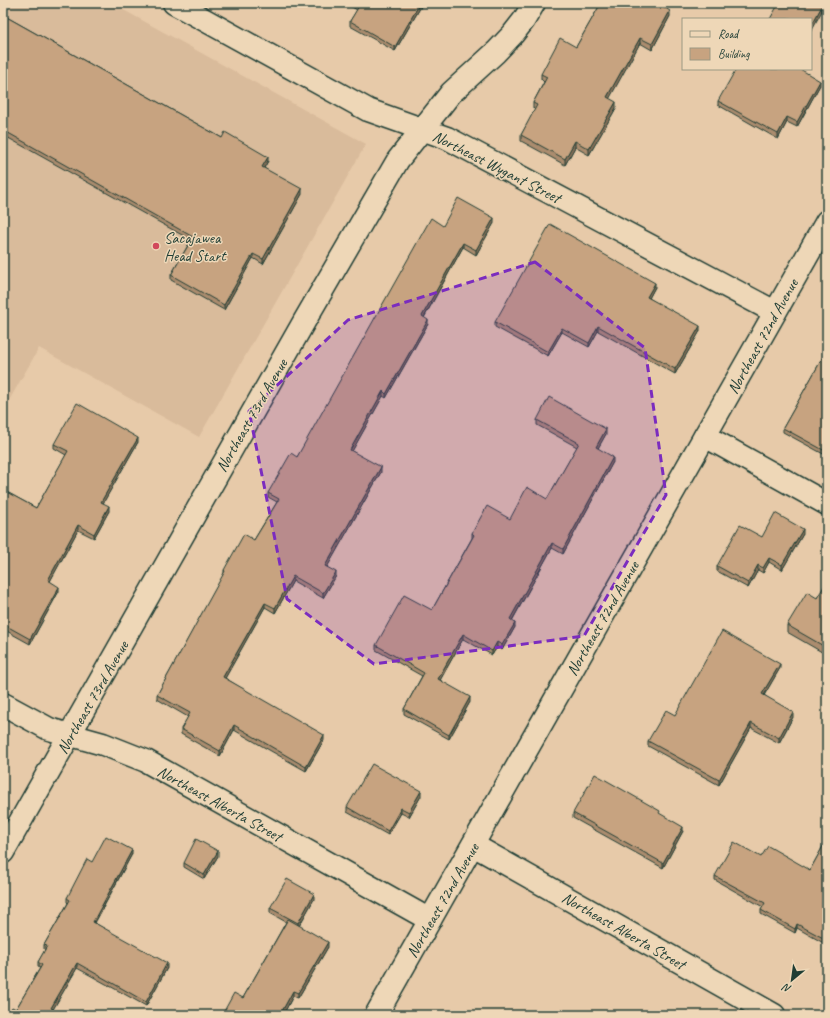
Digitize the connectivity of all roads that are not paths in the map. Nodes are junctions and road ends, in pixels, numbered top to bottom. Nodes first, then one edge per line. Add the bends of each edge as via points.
1 (174, 3) edge
2 (534, 3) edge
3 (422, 129) junction
4 (827, 220) edge
5 (775, 312) junction
6 (705, 436) junction
7 (827, 504) edge
8 (3, 704) edge
9 (70, 735) junction
10 (473, 845) junction
11 (3, 852) edge
12 (430, 920) junction
13 (376, 1015) edge
14 (774, 1015) edge

1 - 3 street, Northeast Wygant Street via 368,110
2 - 3 street, Northeast 73rd Avenue via 513,34 451,93
3 - 5 street, Northeast Wygant Street via 447,138
3 - 9 street, Northeast 73rd Avenue via 394,166
4 - 5 street, Northeast 72nd Avenue
5 - 6 street, Northeast 72nd Avenue
6 - 7 street
6 - 10 street, Northeast 72nd Avenue
8 - 9 street, Northeast Alberta Street via 49,729
9 - 11 street, Northeast 73rd Avenue
9 - 12 street, Northeast Alberta Street via 103,744 146,761
10 - 12 street, Northeast 72nd Avenue
10 - 14 street, Northeast Alberta Street
12 - 13 street, Northeast 72nd Avenue

